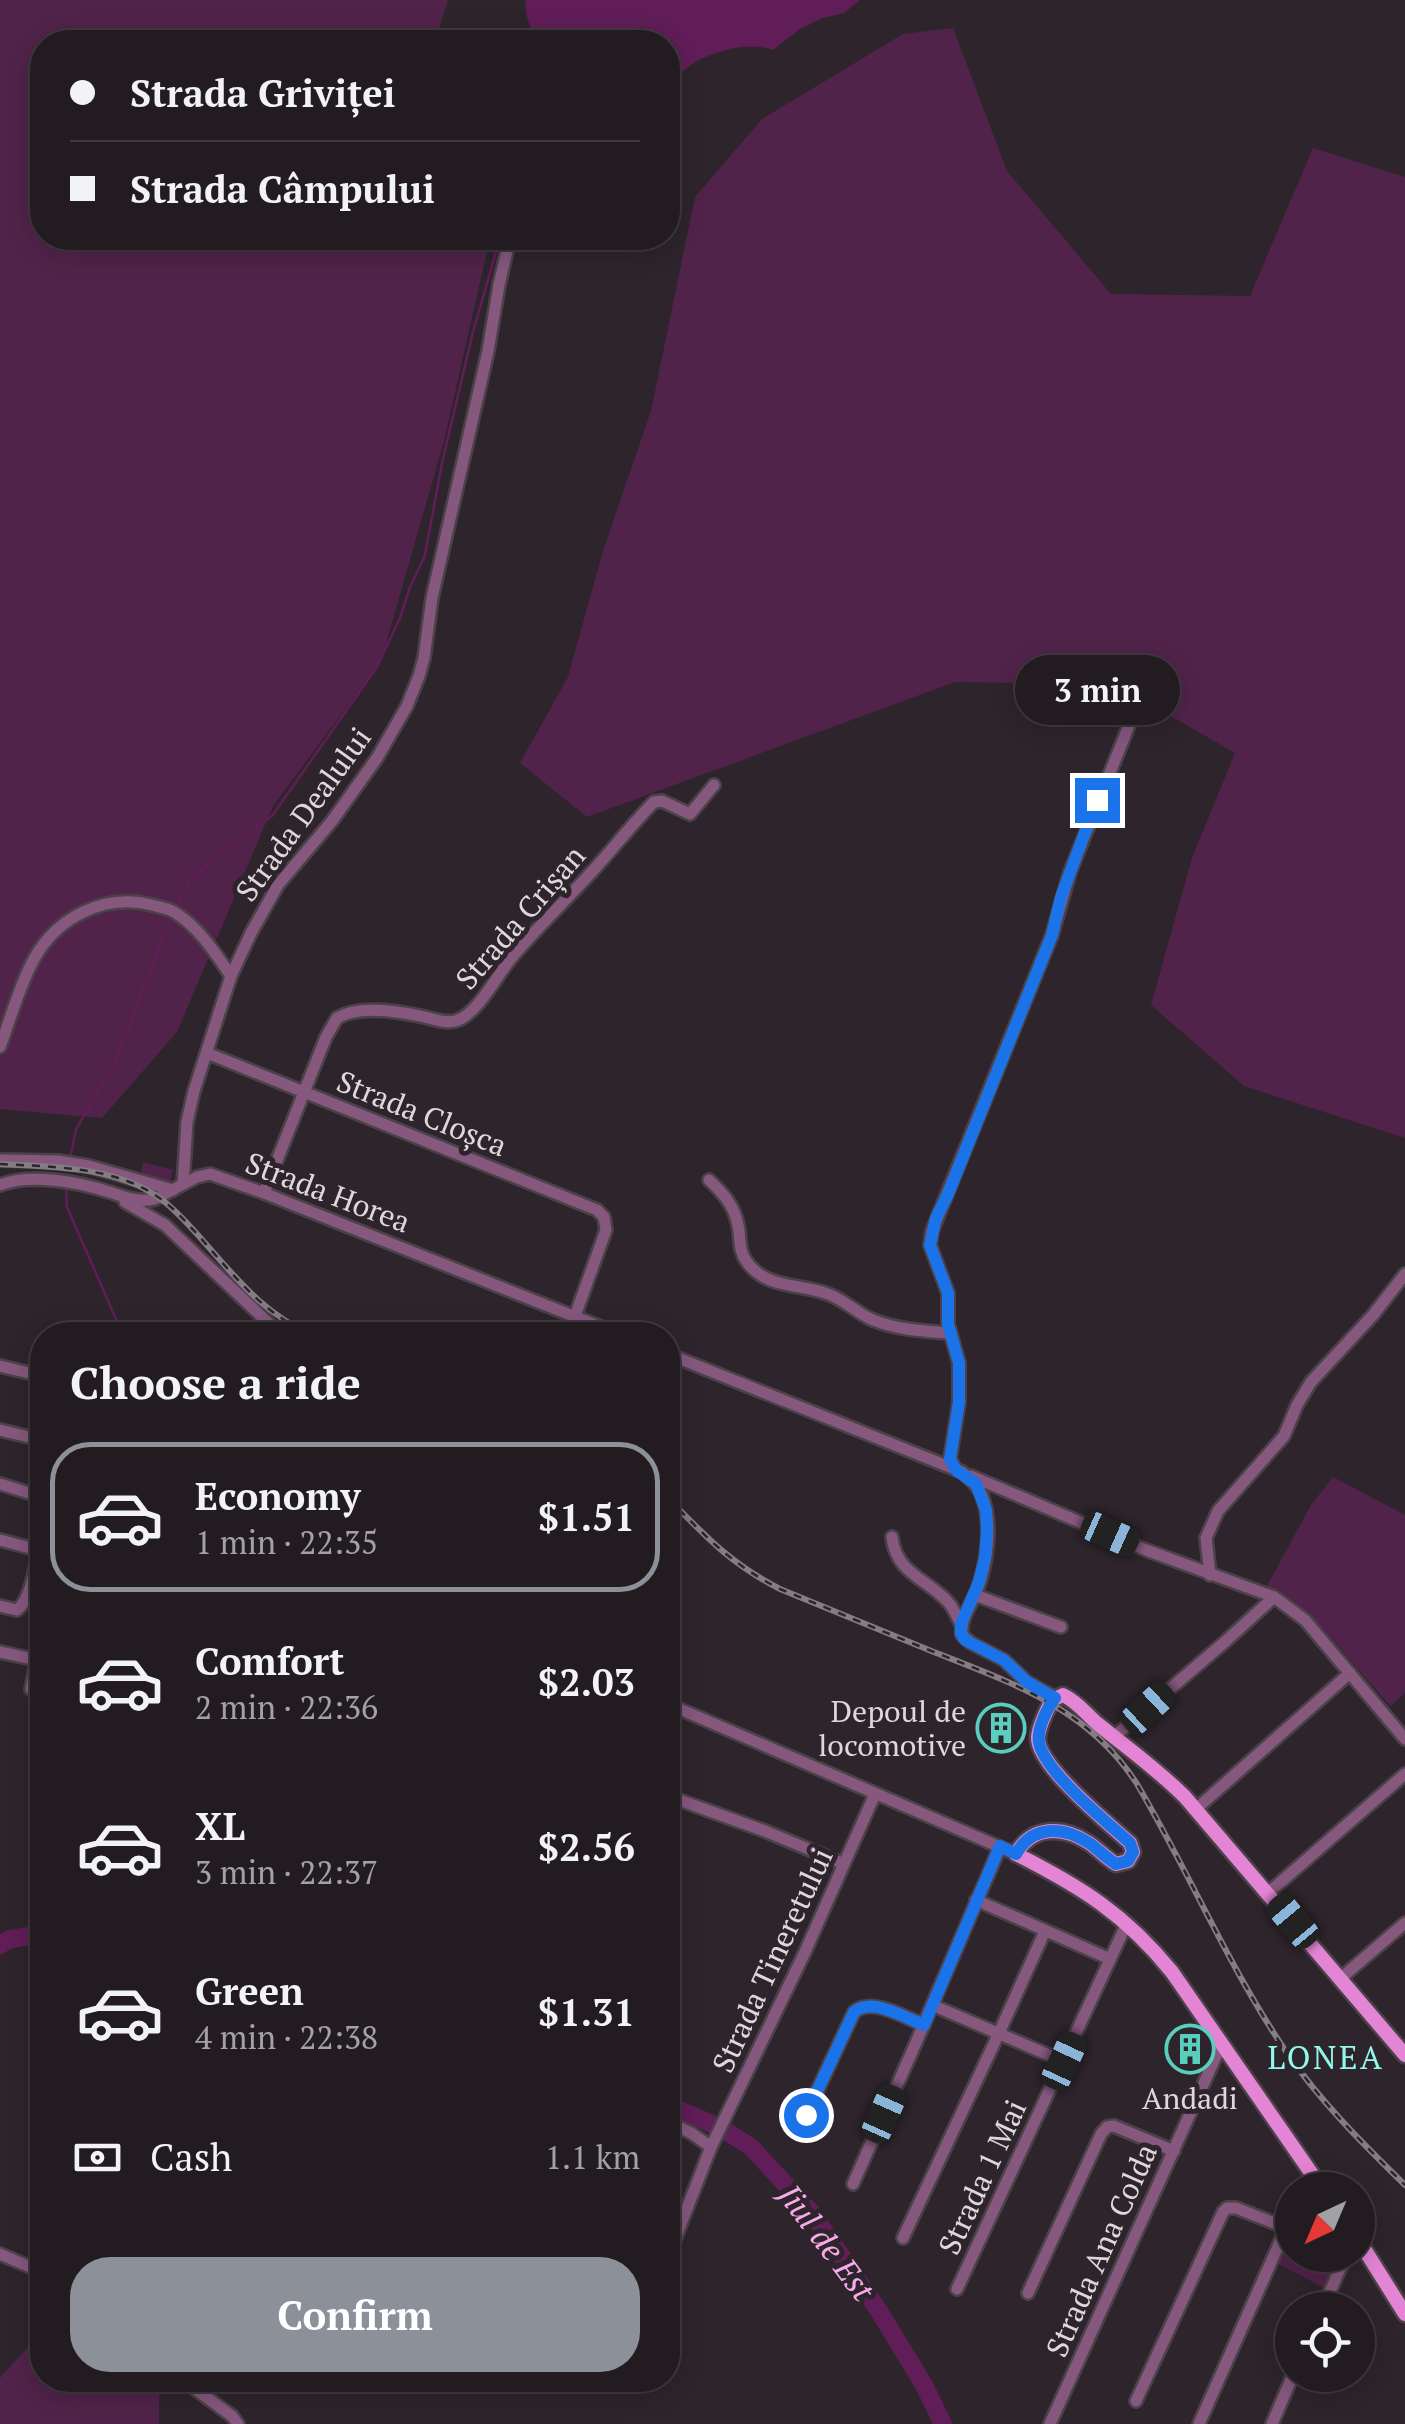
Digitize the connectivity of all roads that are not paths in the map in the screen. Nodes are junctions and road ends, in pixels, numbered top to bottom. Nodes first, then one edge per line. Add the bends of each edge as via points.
1 (507, 250) edge
2 (1130, 724) dead end
3 (714, 785) dead end
4 (232, 976) junction
5 (0, 1046) edge
6 (207, 1053) junction
7 (305, 1093) junction
8 (0, 1160) edge
9 (709, 1180) dead end
10 (0, 1185) edge
11 (178, 1187) junction
12 (107, 1191) junction
13 (264, 1193) junction
14 (1405, 1274) edge
15 (575, 1316) junction
16 (267, 1322) edge
17 (590, 1322) edge
18 (950, 1333) junction
19 (680, 1359) edge
20 (0, 1366) edge
21 (30, 1373) edge
22 (0, 1430) edge
23 (30, 1437) edge
24 (954, 1470) junction
25 (0, 1484) edge
26 (30, 1492) edge
27 (892, 1537) dead end
28 (0, 1540) edge
29 (30, 1548) edge
30 (1210, 1575) junction
31 (30, 1588) edge
32 (975, 1595) junction
33 (1268, 1595) junction
34 (5, 1607) edge
35 (961, 1624) junction
36 (1061, 1627) dead end
37 (0, 1652) edge
38 (30, 1658) edge
39 (1350, 1673) junction
40 (1055, 1698) junction
41 (680, 1712) edge
42 (1114, 1736) junction
43 (1405, 1739) edge
44 (1405, 1774) edge
45 (876, 1794) junction
46 (680, 1800) edge
47 (1196, 1808) junction
48 (1000, 1846) junction
49 (1016, 1854) junction
50 (844, 1864) junction
51 (1268, 1893) junction
52 (976, 1900) junction
53 (1127, 1923) junction
54 (1405, 1923) edge
55 (1045, 1931) junction
56 (1110, 1959) junction
57 (1341, 1978) junction
58 (932, 2004) junction
59 (924, 2025) junction
60 (1000, 2033) junction
61 (1222, 2043) junction
62 (1405, 2055) edge
63 (1064, 2061) junction
64 (806, 2115) dead end
65 (680, 2127) edge
66 (713, 2143) junction
67 (1174, 2150) junction
68 (1310, 2172) edge
69 (853, 2184) dead end
70 (1275, 2223) edge
71 (680, 2227) edge
72 (902, 2238) dead end
73 (0, 2254) edge
74 (1275, 2255) edge
75 (1375, 2266) edge
76 (30, 2267) edge
77 (958, 2288) dead end
78 (1028, 2293) dead end
79 (1405, 2314) edge
80 (199, 2392) edge
81 (1286, 2392) edge
82 (1136, 2401) dead end
83 (238, 2424) edge
84 (1050, 2424) edge
85 (1199, 2424) edge
86 (1272, 2424) edge

1 - 4 street, Strada Dealului via 419,676 377,758 265,904
2 - 18 street via 932,1231
3 - 7 street, Strada Crișan via 690,814 654,802 460,1020 379,1012 337,1018
4 - 5 street via 174,912 136,902 89,910 54,930 34,960
4 - 6 street, Strada Dealului
6 - 7 street, Strada Cloșca
6 - 11 street, Strada Dealului
7 - 13 street, Strada Crișan
7 - 15 street, Strada Cloșca via 597,1210 606,1230
8 - 11 street via 58,1161
9 - 18 street via 734,1210 740,1252 762,1276 826,1292 872,1320
10 - 12 street, Strada Horea via 55,1181
11 - 12 street, Strada Horea via 148,1201
11 - 13 street, Strada Horea via 210,1174
12 - 16 street via 165,1225
13 - 15 street, Strada Horea
14 - 30 street via 1311,1382 1284,1436 1218,1511 1206,1538
15 - 17 street, Strada Horea
18 - 24 street via 960,1372
19 - 24 street
20 - 21 street
22 - 23 street
24 - 30 street
24 - 32 street via 976,1484 986,1510 985,1558
25 - 26 street
27 - 35 street via 900,1562 952,1606
28 - 29 street
30 - 33 street
31 - 34 street via 17,1610
32 - 35 street
32 - 36 street
33 - 39 street via 1306,1620
33 - 42 street via 1228,1640
35 - 40 street via 965,1640
37 - 38 street
39 - 43 street
39 - 47 street
40 - 42 main road via 1070,1698
40 - 49 main road via 1038,1737 1042,1751 1133,1852 1116,1864 1080,1838 1049,1830 1034,1834
41 - 45 street
42 - 47 main road
44 - 51 street
45 - 48 street
45 - 50 street, Strada Tineretului
46 - 50 street
47 - 51 main road
48 - 49 street
48 - 52 street
49 - 53 main road via 1068,1880
50 - 66 street, Strada Tineretului
51 - 57 main road
52 - 55 street
52 - 58 street
53 - 56 street, Strada 1 Mai
53 - 61 main road
54 - 57 street
55 - 56 street
55 - 60 street
56 - 63 street, Strada 1 Mai
57 - 62 main road
58 - 59 street
58 - 60 street
59 - 64 street via 860,2007
59 - 69 street
60 - 63 street
60 - 72 street
61 - 67 street, Strada Ana Colda
61 - 68 main road
63 - 77 street, Strada 1 Mai
65 - 66 street
66 - 71 street, Strada Tineretului
67 - 78 street via 1114,2126 1100,2134
67 - 84 street, Strada Ana Colda
70 - 82 street via 1236,2208 1223,2212
73 - 76 street
74 - 85 street
75 - 79 main road
80 - 83 street
81 - 86 street

